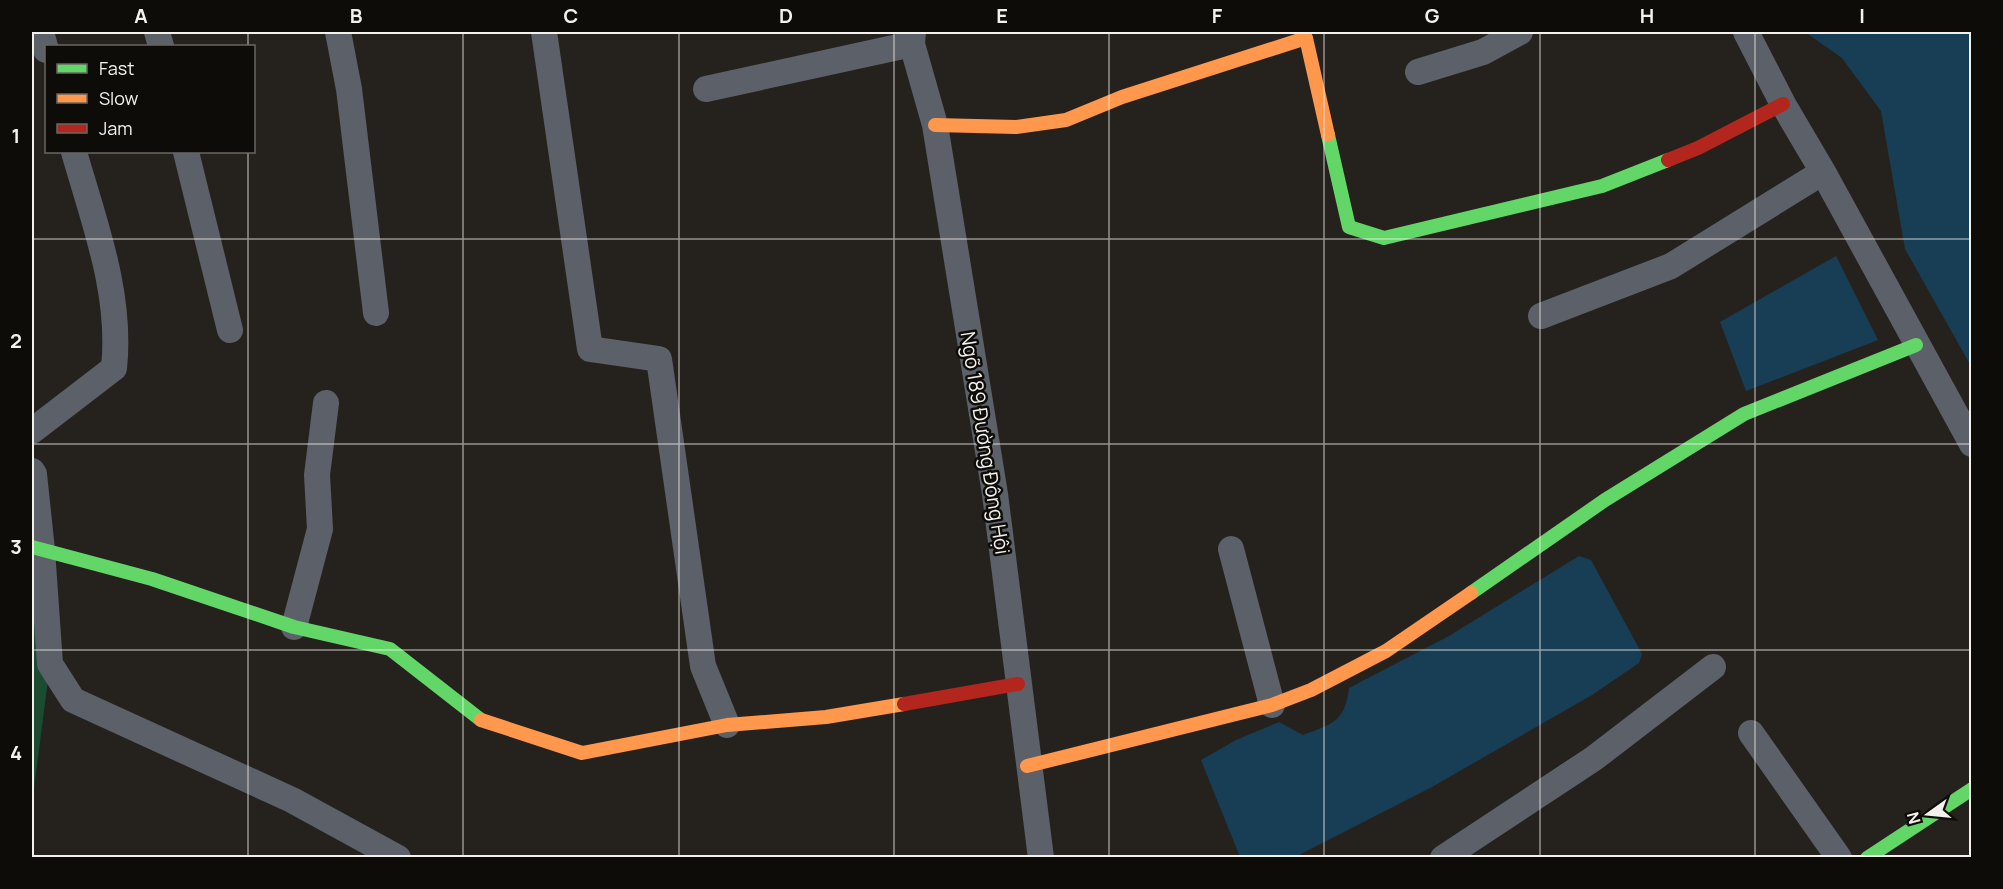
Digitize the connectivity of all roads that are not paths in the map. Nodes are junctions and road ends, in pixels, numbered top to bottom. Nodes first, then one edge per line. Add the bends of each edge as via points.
1 (338, 32) edge
2 (544, 32) edge
3 (1520, 32) edge
4 (1746, 32) edge
5 (1316, 35) edge
6 (912, 38) edge
7 (1418, 72) dead end
8 (705, 89) dead end
9 (1783, 104) junction
10 (935, 125) junction
11 (74, 153) edge
12 (186, 153) edge
13 (1823, 172) junction
14 (376, 313) dead end
15 (1541, 316) dead end
16 (230, 330) dead end
17 (1916, 345) junction
18 (326, 403) dead end
19 (32, 431) edge
20 (1971, 444) edge
21 (32, 471) edge
22 (37, 549) edge
23 (1231, 549) dead end
24 (294, 627) junction
25 (1713, 667) dead end
26 (1018, 684) junction
27 (1272, 705) junction
28 (727, 725) junction
29 (1751, 733) dead end
30 (1027, 766) junction
31 (1971, 789) edge
32 (1472, 850) edge
33 (398, 858) edge
34 (1041, 858) edge
35 (1443, 858) edge
36 (1839, 858) edge
37 (1867, 858) edge

1 - 14 street via 349,89
2 - 28 street via 590,349 659,359 703,666
3 - 7 street via 1483,52
4 - 9 street
5 - 9 street via 1349,227 1384,238 1602,186 1698,148
5 - 10 street via 1122,97 1066,120 1016,127
6 - 8 street
6 - 10 street, Ngõ 189 Đường Đông Hội
9 - 13 street
10 - 26 street, Ngõ 189 Đường Đông Hội via 995,494
11 - 19 street via 112,289 117,339 114,368
12 - 16 street
13 - 15 street via 1671,266
13 - 17 street
17 - 20 street
17 - 27 street via 1744,414 1605,500 1386,651 1311,690
18 - 24 street via 317,475 320,529
21 - 22 street
22 - 24 street via 152,579
22 - 33 street via 50,664 73,700 292,800
23 - 27 street
24 - 28 street via 390,650 478,719 582,753
25 - 32 street
26 - 28 street via 826,717
26 - 30 street, Ngõ 189 Đường Đông Hội
27 - 30 street
29 - 36 street
30 - 34 street, Ngõ 189 Đường Đông Hội
31 - 37 street
32 - 35 street

